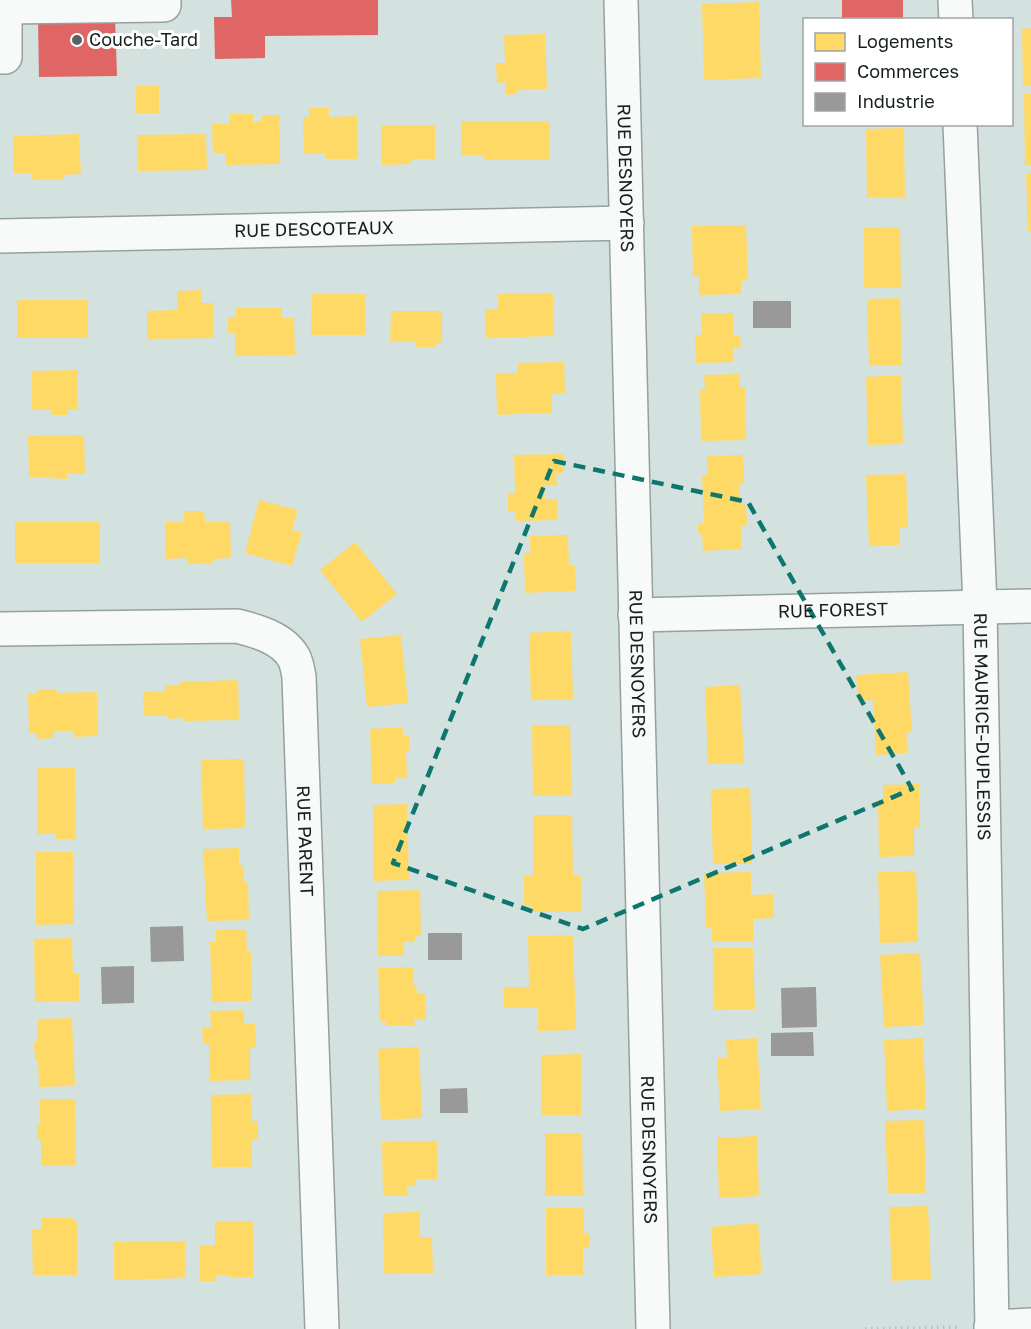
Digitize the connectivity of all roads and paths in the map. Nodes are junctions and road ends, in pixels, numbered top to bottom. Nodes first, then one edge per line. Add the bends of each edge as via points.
1 (164, 0) edge
2 (621, 0) edge
3 (955, 0) edge
4 (5, 3) edge
5 (956, 18) edge
6 (0, 57) edge
7 (960, 126) edge
8 (627, 223) junction
9 (0, 236) edge
10 (980, 606) junction
11 (1031, 606) edge
12 (635, 615) junction
13 (0, 629) edge
14 (1031, 1325) edge
15 (992, 1328) edge
16 (322, 1329) edge
17 (653, 1329) edge
18 (865, 1329) edge

1 - 4 street via 164,4
2 - 8 street, RUE DESNOYERS
3 - 5 street
4 - 6 street via 5,57
7 - 10 street, RUE MAURICE-DUPLESSIS
8 - 9 street, RUE DESCOTEAUX
8 - 12 street, RUE DESNOYERS
10 - 11 street, RUE FOREST
10 - 12 street, RUE FOREST
10 - 15 street, RUE MAURICE-DUPLESSIS
12 - 17 street, RUE DESNOYERS
13 - 16 street, RUE PARENT via 237,626 263,632 295,659 299,677
14 - 15 street
15 - 18 path

